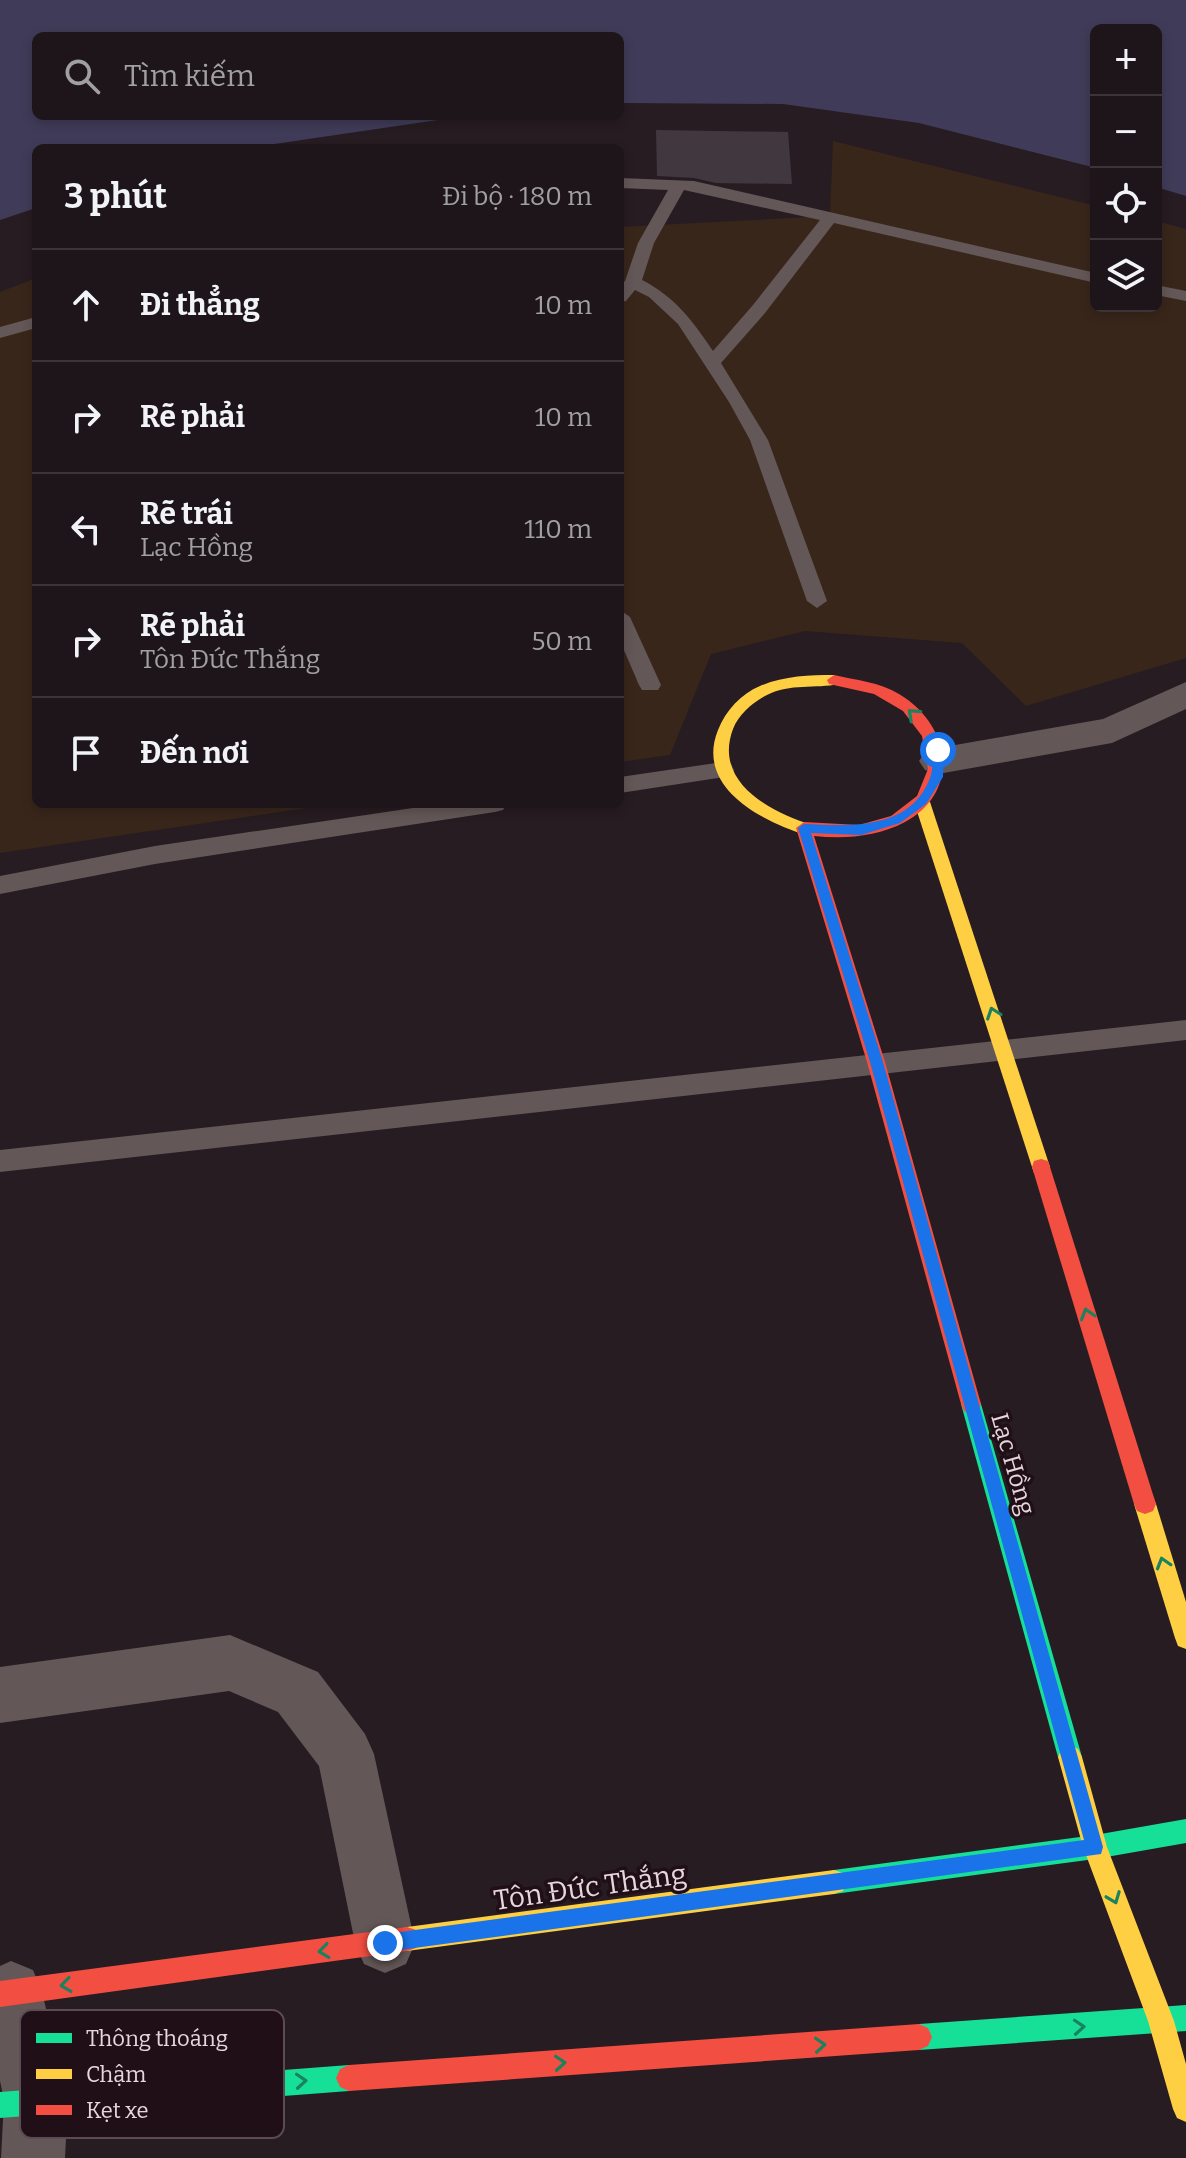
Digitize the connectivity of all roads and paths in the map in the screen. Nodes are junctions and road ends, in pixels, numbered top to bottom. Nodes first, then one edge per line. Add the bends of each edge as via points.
1 (624, 183) edge
2 (678, 186) junction
3 (831, 216) junction
4 (1090, 277) edge
5 (633, 282) junction
6 (1162, 291) edge
7 (624, 292) edge
8 (1186, 296) edge
9 (32, 323) edge
10 (0, 333) edge
11 (712, 362) junction
12 (817, 601) dead end
13 (624, 626) edge
14 (650, 685) dead end
15 (1186, 694) edge
16 (938, 761) junction
17 (723, 770) junction
18 (624, 784) edge
19 (922, 802) junction
20 (468, 808) edge
21 (804, 828) junction
22 (0, 885) edge
23 (1186, 1030) edge
24 (1005, 1048) junction
25 (876, 1062) junction
26 (0, 1161) edge
27 (1186, 1638) edge
28 (0, 1695) edge
29 (1186, 1831) edge
30 (1095, 1847) junction
31 (385, 1943) junction
32 (6, 1993) edge
33 (1186, 2018) edge
34 (1161, 2021) junction
35 (20, 2098) edge
36 (284, 2098) edge
37 (1186, 2109) edge

1 - 2 lane
2 - 3 lane
2 - 5 lane via 646,243
3 - 4 lane
3 - 11 lane
5 - 7 lane
5 - 11 lane via 655,293 684,321
6 - 8 lane
9 - 10 lane
11 - 12 lane via 759,440
13 - 14 lane
15 - 16 street via 1112,730
16 -> 17 street via 933,736 914,712 886,693 834,680 797,681 764,690 738,708 723,730
16 - 19 street via 937,777
17 - 18 lane
17 - 21 street via 740,796 768,816
19 - 21 street via 896,820 861,831
24 -> 19 street
20 - 22 lane via 155,855
21 - 25 street, Lạc Hồng
23 - 24 lane
24 - 25 lane
27 -> 24 street
25 - 26 lane
25 - 30 street, Lạc Hồng
28 - 31 street via 230,1663 298,1692 345,1754
29 - 30 street, Tôn Đức Thắng
30 - 31 street, Tôn Đức Thắng
30 -> 34 street, Lạc Hồng
31 -> 32 street, Tôn Đức Thắng
32 - 35 street
33 - 34 street
36 -> 34 street
34 - 37 street, Lạc Hồng

